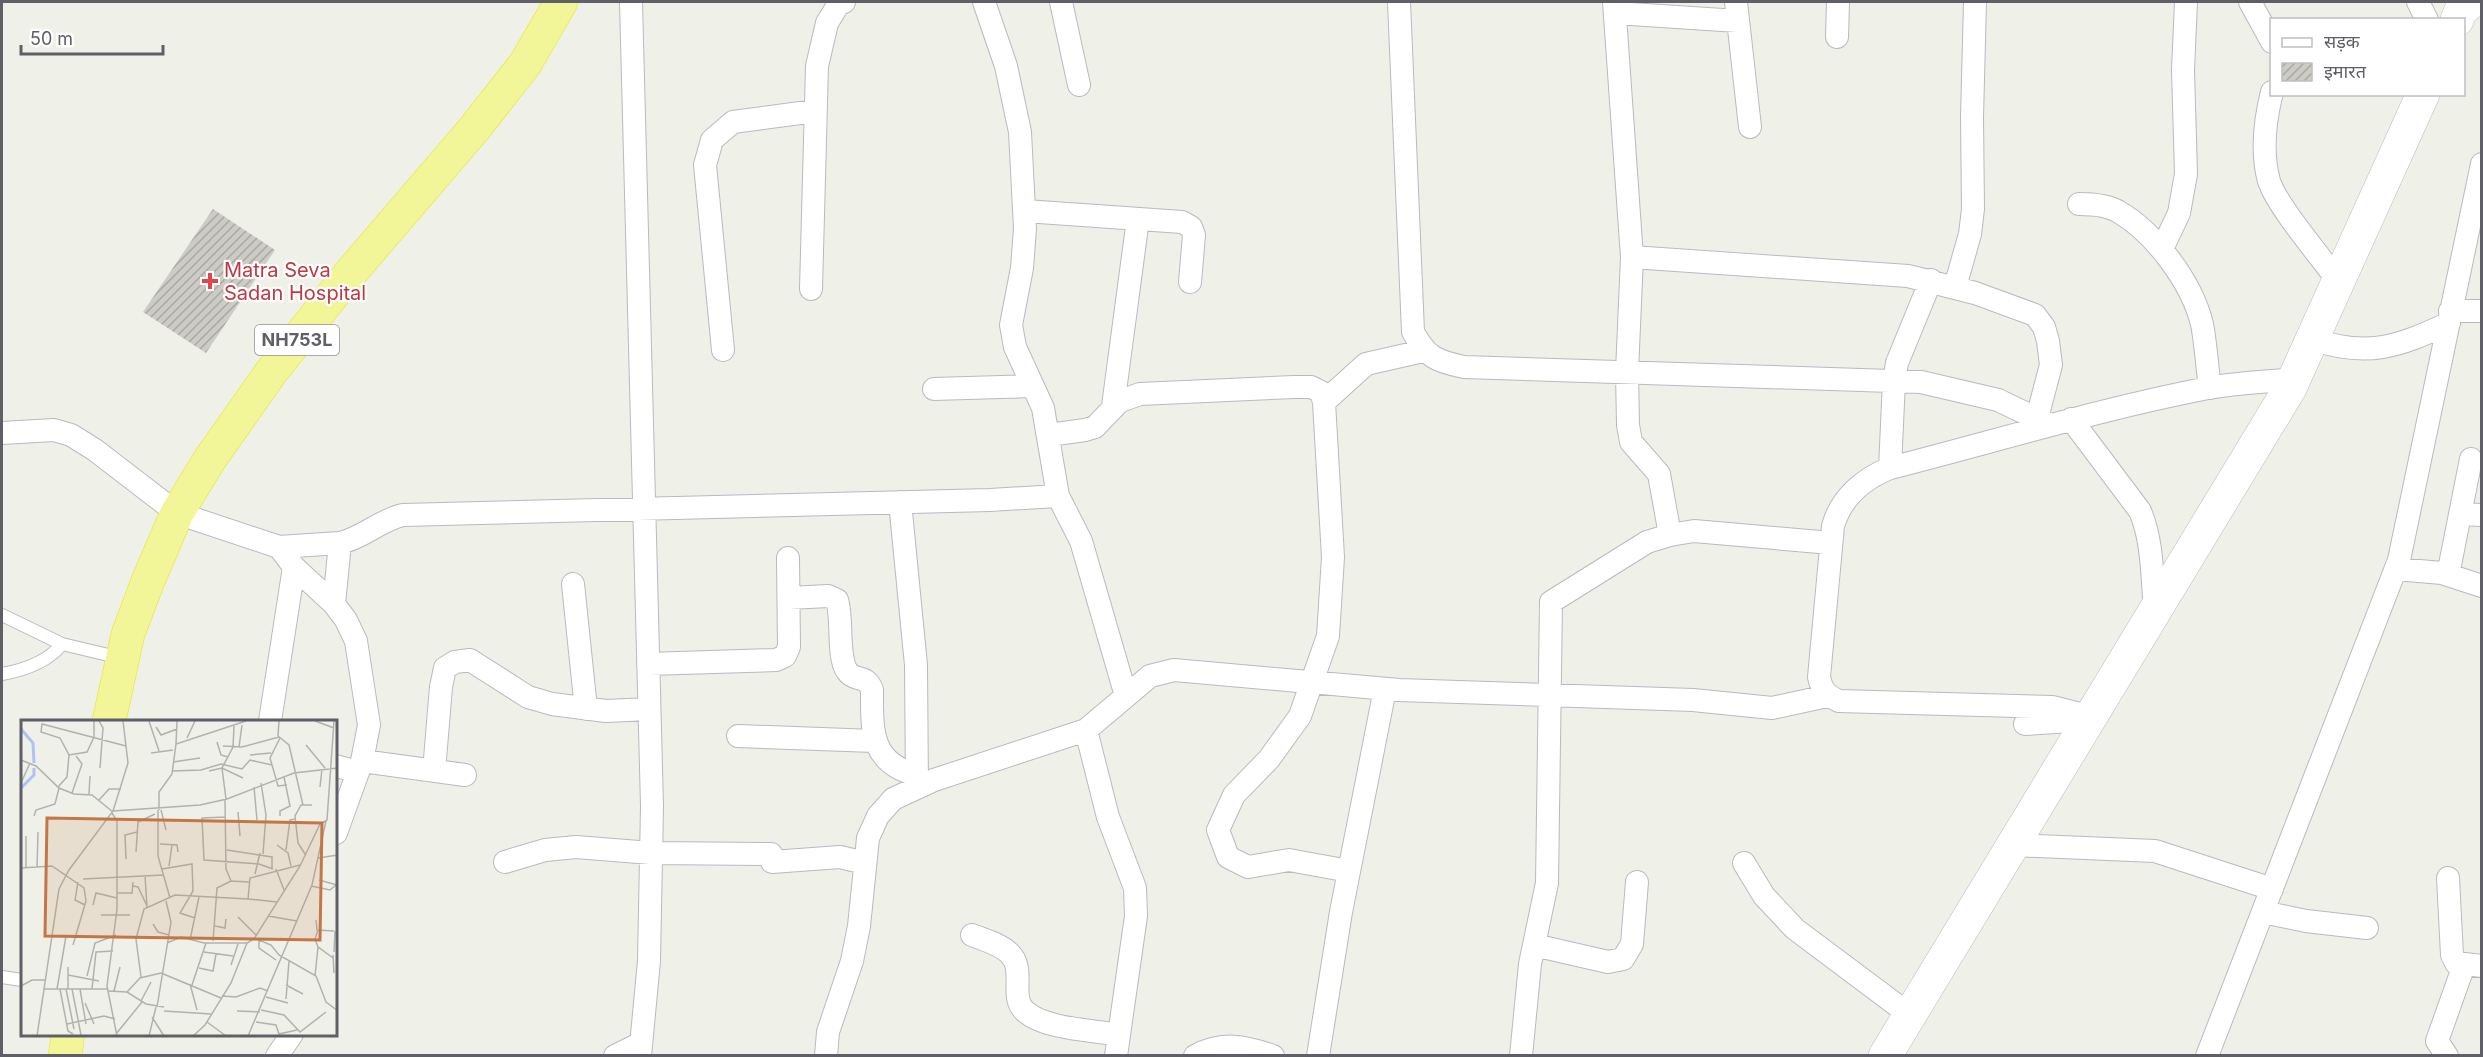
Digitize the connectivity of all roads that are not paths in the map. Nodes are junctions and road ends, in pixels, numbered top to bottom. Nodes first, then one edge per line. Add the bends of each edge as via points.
1 (561, 2) edge
2 (631, 2) edge
3 (844, 2) edge
4 (984, 2) edge
5 (1061, 2) edge
6 (1399, 2) edge
7 (1838, 2) edge
8 (1975, 2) edge
9 (2186, 2) edge
10 (2250, 2) edge
11 (2418, 2) edge
12 (2471, 2) edge
13 (1615, 7) edge
14 (1737, 11) edge
15 (2426, 18) edge
16 (2458, 18) edge
17 (1837, 37) dead end
18 (2270, 40) edge
19 (1079, 85) dead end
20 (2270, 96) edge
21 (2422, 96) edge
22 (815, 111) junction
23 (1750, 127) dead end
24 (2481, 164) edge
25 (2079, 204) dead end
26 (1025, 211) junction
27 (1138, 219) junction
28 (2162, 249) junction
29 (1632, 258) junction
30 (1931, 280) junction
31 (2338, 281) junction
32 (1190, 282) dead end
33 (1955, 287) junction
34 (811, 289) dead end
35 (2481, 311) edge
36 (2449, 317) junction
37 (2312, 339) junction
38 (723, 350) dead end
39 (1423, 351) junction
40 (1627, 372) junction
41 (2294, 379) junction
42 (1894, 381) junction
43 (1033, 386) junction
44 (2210, 388) junction
45 (934, 389) dead end
46 (1324, 402) junction
47 (1113, 406) junction
48 (2053, 420) junction
49 (2, 433) edge
50 (1049, 435) junction
51 (2471, 459) dead end
52 (1890, 468) junction
53 (1058, 496) junction
54 (900, 502) junction
55 (643, 508) junction
56 (177, 513) junction
57 (2471, 514) edge
58 (1670, 535) junction
59 (340, 543) junction
60 (1831, 543) junction
61 (279, 547) junction
62 (788, 558) dead end
63 (294, 567) junction
64 (2396, 569) junction
65 (2448, 575) junction
66 (573, 584) dead end
67 (2481, 586) edge
68 (789, 598) junction
69 (334, 604) junction
70 (2155, 611) junction
71 (2, 615) edge
72 (62, 644) junction
73 (122, 658) junction
74 (648, 664) junction
75 (2, 674) edge
76 (1311, 683) junction
77 (1385, 689) junction
78 (1551, 695) junction
79 (1126, 696) junction
80 (1827, 696) junction
81 (586, 708) junction
82 (649, 709) junction
83 (109, 720) edge
84 (270, 720) edge
85 (2088, 720) junction
86 (2025, 724) dead end
87 (1086, 730) junction
88 (738, 736) dead end
89 (874, 741) junction
90 (338, 766) edge
91 (360, 766) junction
92 (434, 771) junction
93 (465, 775) dead end
94 (917, 781) junction
95 (338, 827) edge
96 (2013, 845) junction
97 (651, 853) junction
98 (504, 862) dead end
99 (865, 863) junction
100 (1744, 863) dead end
101 (1349, 871) junction
102 (2448, 878) dead end
103 (1637, 882) dead end
104 (2272, 888) junction
105 (2263, 912) junction
106 (2367, 928) dead end
107 (972, 935) dead end
108 (1534, 945) junction
109 (2473, 965) edge
110 (2, 977) edge
111 (21, 980) edge
112 (1910, 1015) junction
113 (68, 1036) edge
114 (291, 1036) edge
115 (1117, 1045) edge
116 (640, 1049) edge
117 (1895, 1053) edge
118 (65, 1056) edge
119 (277, 1056) edge
120 (615, 1056) edge
121 (826, 1056) edge
122 (1195, 1056) edge
123 (1273, 1056) edge
124 (1318, 1056) edge
125 (1521, 1056) edge
126 (2207, 1056) edge
127 (2447, 1056) edge

1 - 56 highway, NH753L via 525,64 272,371
2 - 55 street
3 - 22 street via 827,23 817,66
4 - 26 street via 1006,66 1020,132
5 - 19 street
6 - 39 street via 1413,332
7 - 17 street
8 - 33 street via 1973,209
9 - 28 street via 2186,174 2179,213
10 - 18 street
11 - 15 street
12 - 16 main road
13 - 14 street
13 - 29 street
14 - 23 street
20 - 31 street via 2265,150 2270,182 2280,202
21 - 31 main road
22 - 34 street
22 - 38 street via 733,122 712,140 705,165
24 - 36 street
25 - 28 street via 2118,210
26 - 27 street
26 - 43 street via 1022,267 1011,325 1015,347
27 - 32 street via 1182,222 1191,227 1194,235
27 - 47 street
28 - 44 street via 2192,298 2201,323
29 - 30 street
29 - 40 street
30 - 33 street
30 - 42 street via 1902,347
31 - 37 main road
33 - 48 street via 2035,315 2044,327
35 - 36 street
36 - 37 street via 2412,340 2381,347 2349,350
36 - 64 street
37 - 41 main road
39 - 40 street via 1440,362 1464,367
39 - 46 street via 1366,364
40 - 42 street
40 - 58 street via 1631,442 1659,474
41 - 44 street
41 - 70 main road
42 - 48 street via 1967,391
42 - 52 street
43 - 45 street
43 - 50 street
44 - 48 street
46 - 47 street via 1321,392 1311,387 1294,387 1140,394
46 - 76 street via 1333,557 1328,636
47 - 50 street via 1095,427
48 - 52 street
48 - 70 street via 2140,511 2150,549
49 - 56 street via 54,430 71,435
50 - 53 street
51 - 57 street
52 - 60 street via 1857,487 1841,506
53 - 54 street
53 - 79 street via 1081,541
54 - 55 street
54 - 94 street via 915,666
55 - 59 street via 403,515
55 - 74 street
56 - 61 street
56 - 73 highway, NH753L
57 - 65 street
58 - 60 street via 1694,531
58 - 78 street via 1647,542 1551,602
59 - 61 street
59 - 69 street
60 - 80 street via 1819,677
61 - 63 street
62 - 68 street
63 - 69 street
63 - 84 street
64 - 65 street
64 - 104 street
65 - 67 street
66 - 81 street
68 - 74 street via 789,647 785,656 776,660
68 - 89 street via 828,596 837,600 841,610 843,662 847,671 864,679 872,690
69 - 91 street via 346,620 359,656 369,725
70 - 85 main road
71 - 72 lane
72 - 73 lane
72 - 75 lane via 38,663
73 - 83 highway, NH753L
74 - 82 street
76 - 77 street
76 - 79 street via 1174,670 1150,676
76 - 101 street via 1300,716 1269,759 1234,795 1218,830 1228,857 1248,867 1289,860
77 - 78 street
77 - 101 street
78 - 80 street via 1693,700 1772,708
78 - 108 street via 1547,884
79 - 87 street
80 - 85 street via 1839,701 2052,707
81 - 82 street
81 - 92 street via 537,701 470,660 454,662 446,668 441,687
82 - 97 street
85 - 86 street
85 - 96 main road
87 - 94 street
87 - 115 street via 1108,817 1136,888 1136,916
88 - 89 street
89 - 94 street via 890,763
90 - 91 street
91 - 92 street
91 - 95 street
92 - 93 street
94 - 99 street via 878,816 868,838
96 - 104 street via 2155,851
96 - 112 main road
97 - 98 street via 576,847 545,850
97 - 99 street via 840,857
97 - 116 street via 649,961
99 - 121 street via 852,961 828,1032
100 - 112 street via 1764,896 1795,929
101 - 124 street
102 - 109 street via 2452,955 2456,963
103 - 108 street via 1632,944 1623,959 1608,962
104 - 105 street
105 - 106 street
105 - 126 street
107 - 115 street via 1008,951 1015,959 1018,1002 1024,1011 1037,1020
108 - 125 street
109 - 127 street via 2437,1041
110 - 111 lane
112 - 117 main road
113 - 118 highway
114 - 119 street
116 - 120 street
122 - 123 street via 1216,1046 1234,1046

